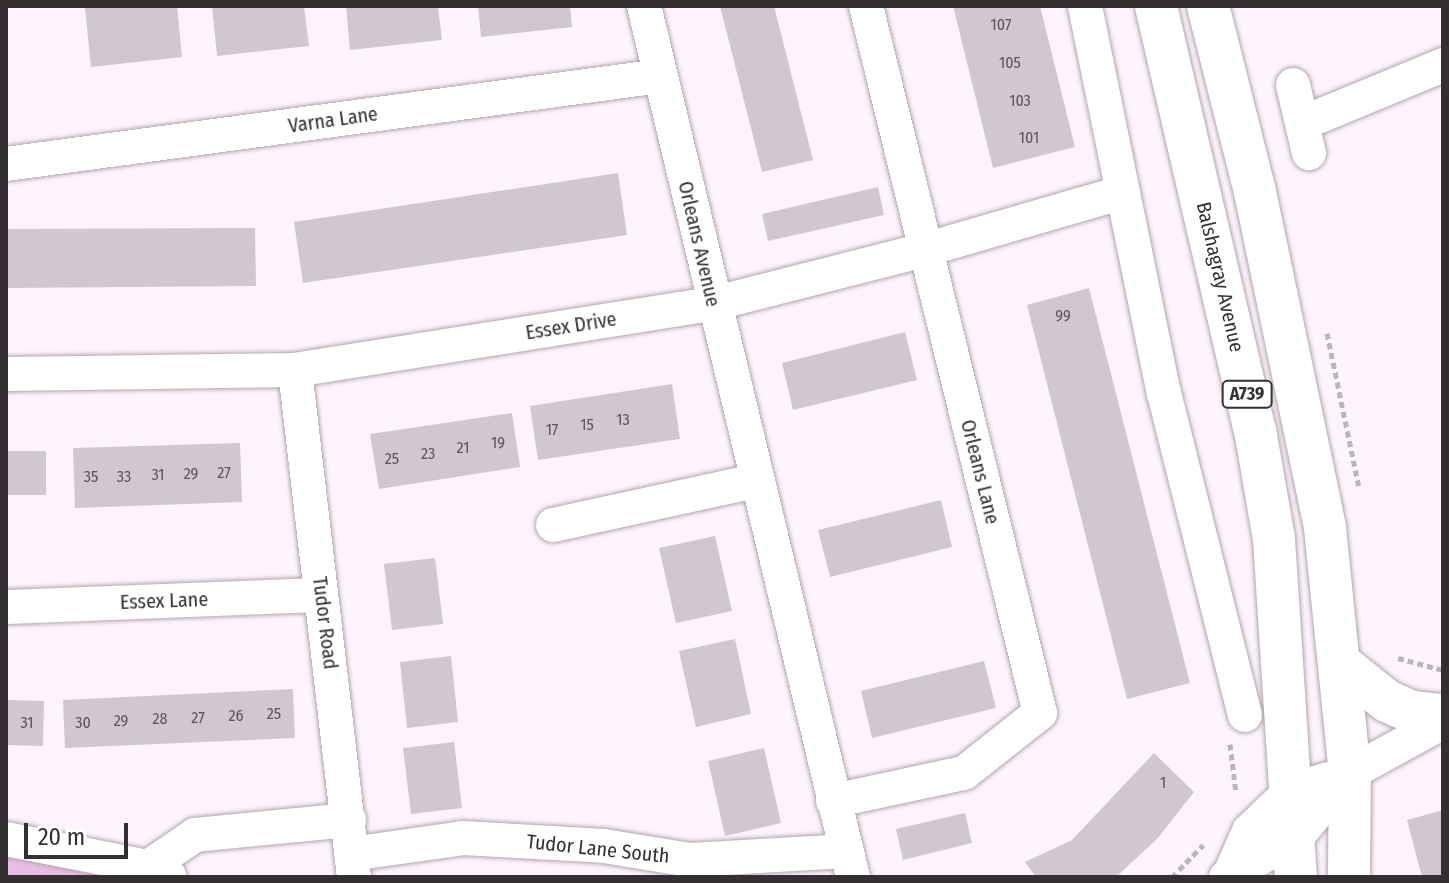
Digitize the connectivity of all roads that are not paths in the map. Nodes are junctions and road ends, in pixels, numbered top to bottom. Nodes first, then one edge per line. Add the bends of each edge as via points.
1 (644, 6) edge
2 (866, 6) edge
3 (1085, 6) edge
4 (1156, 6) edge
5 (1208, 6) edge
6 (1443, 65) edge
7 (660, 76) junction
8 (1293, 85) dead end
9 (6, 164) edge
10 (1123, 192) junction
11 (924, 250) junction
12 (712, 304) junction
13 (295, 370) junction
14 (6, 374) edge
15 (755, 481) junction
16 (553, 525) dead end
17 (321, 595) junction
18 (6, 607) edge
19 (1342, 665) junction
20 (1245, 715) road end
21 (1443, 715) edge
22 (1443, 722) edge
23 (1350, 773) junction
24 (1293, 789) junction
25 (833, 801) junction
26 (349, 820) junction
27 (6, 839) edge
28 (1296, 858) edge
29 (850, 864) edge
30 (353, 866) edge
31 (160, 872) edge
32 (1228, 876) edge
33 (1349, 877) edge

1 - 7 street, Orleans Avenue
2 - 11 street, Orleans Lane
3 - 10 street
4 - 24 main road, Balshagray Avenue / A739 via 1258,446 1274,539
5 - 19 main road, A739 via 1305,416
6 - 8 street via 1306,138
7 - 9 street, Varna Lane
7 - 12 street, Orleans Avenue
10 - 11 street, Essex Drive
10 - 20 street via 1164,393
11 - 12 street, Essex Drive
11 - 25 street, Orleans Lane via 1040,713 964,773
12 - 13 street, Essex Drive
12 - 15 street, Orleans Avenue
13 - 14 street, Essex Drive
13 - 17 street, Tudor Road
15 - 16 street
15 - 25 street, Orleans Avenue
17 - 18 street, Essex Lane
17 - 26 street, Tudor Road
19 - 21 main road via 1387,701 1412,712
19 - 23 main road, A739
22 - 23 street
23 - 24 street
23 - 28 street
23 - 33 main road, A739
24 - 28 main road, A739
24 - 32 street via 1249,831
25 - 29 street, Orleans Avenue
26 - 30 street, Tudor Road
26 - 31 street via 195,835
27 - 31 street
28 - 32 street
29 - 30 street, Tudor Lane South via 690,860 604,846 463,838

